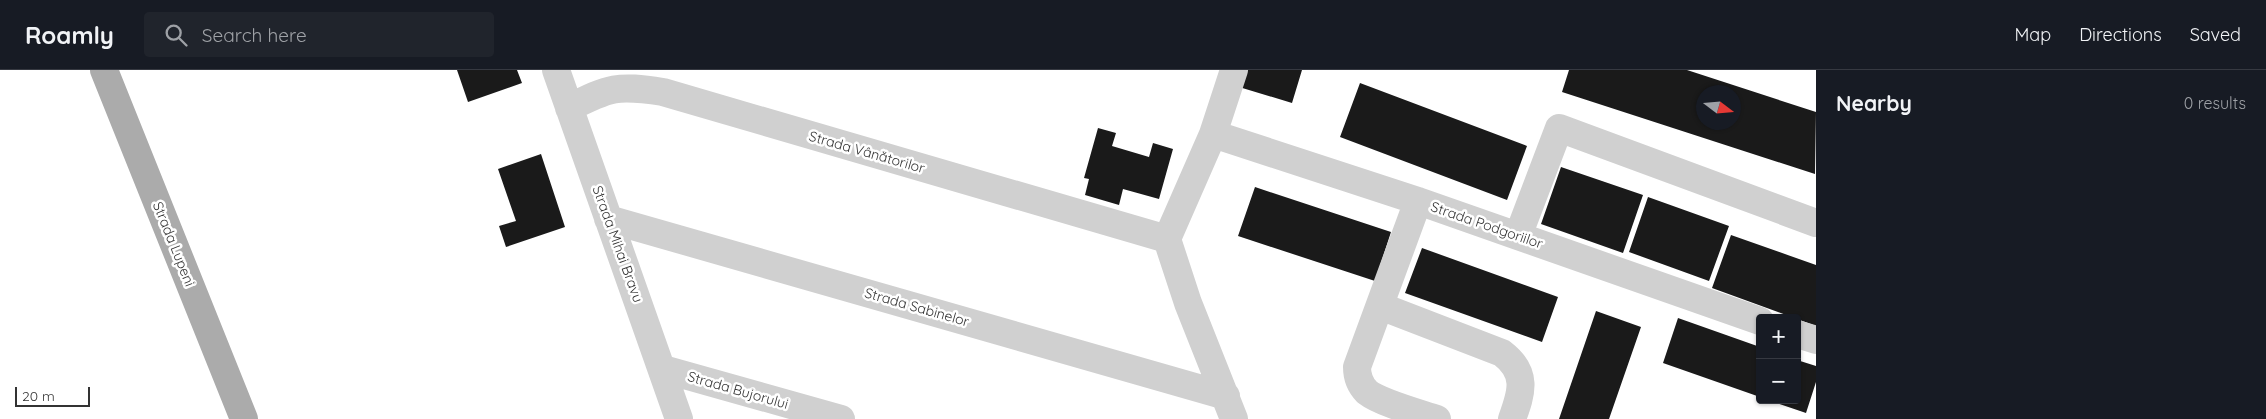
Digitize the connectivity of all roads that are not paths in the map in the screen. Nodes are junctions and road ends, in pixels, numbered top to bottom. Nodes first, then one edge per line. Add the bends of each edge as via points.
1 (104, 70) edge
2 (556, 70) edge
3 (1234, 70) edge
4 (608, 80) edge
5 (568, 108) junction
6 (1213, 134) junction
7 (1418, 201) junction
8 (608, 219) junction
9 (1816, 223) edge
10 (1518, 236) junction
11 (1167, 239) junction
12 (1380, 306) junction
13 (1756, 319) edge
14 (1801, 335) edge
15 (1816, 340) edge
16 (663, 369) junction
17 (1230, 407) edge
18 (244, 419) edge
19 (679, 419) edge
20 (841, 419) edge
21 (1437, 419) edge
22 (1512, 419) edge

1 - 18 main road, Strada Lupeni
2 - 5 street, Strada Mihai Bravu
3 - 6 street
4 - 5 street, Strada Vânătorilor
4 - 11 street, Strada Vânătorilor via 663,92
5 - 8 street, Strada Mihai Bravu
6 - 7 street, Strada Podgoriilor
6 - 11 street
7 - 10 street, Strada Podgoriilor
7 - 12 street
8 - 16 street, Strada Mihai Bravu
8 - 17 street, Strada Sabinelor
9 - 10 street via 1559,128
10 - 13 street, Strada Podgoriilor
11 - 17 street via 1188,303
12 - 21 street via 1357,367 1359,380 1374,396
12 - 22 street via 1509,358 1521,383
14 - 15 street
16 - 19 street, Strada Mihai Bravu
16 - 20 street, Strada Bujorului

